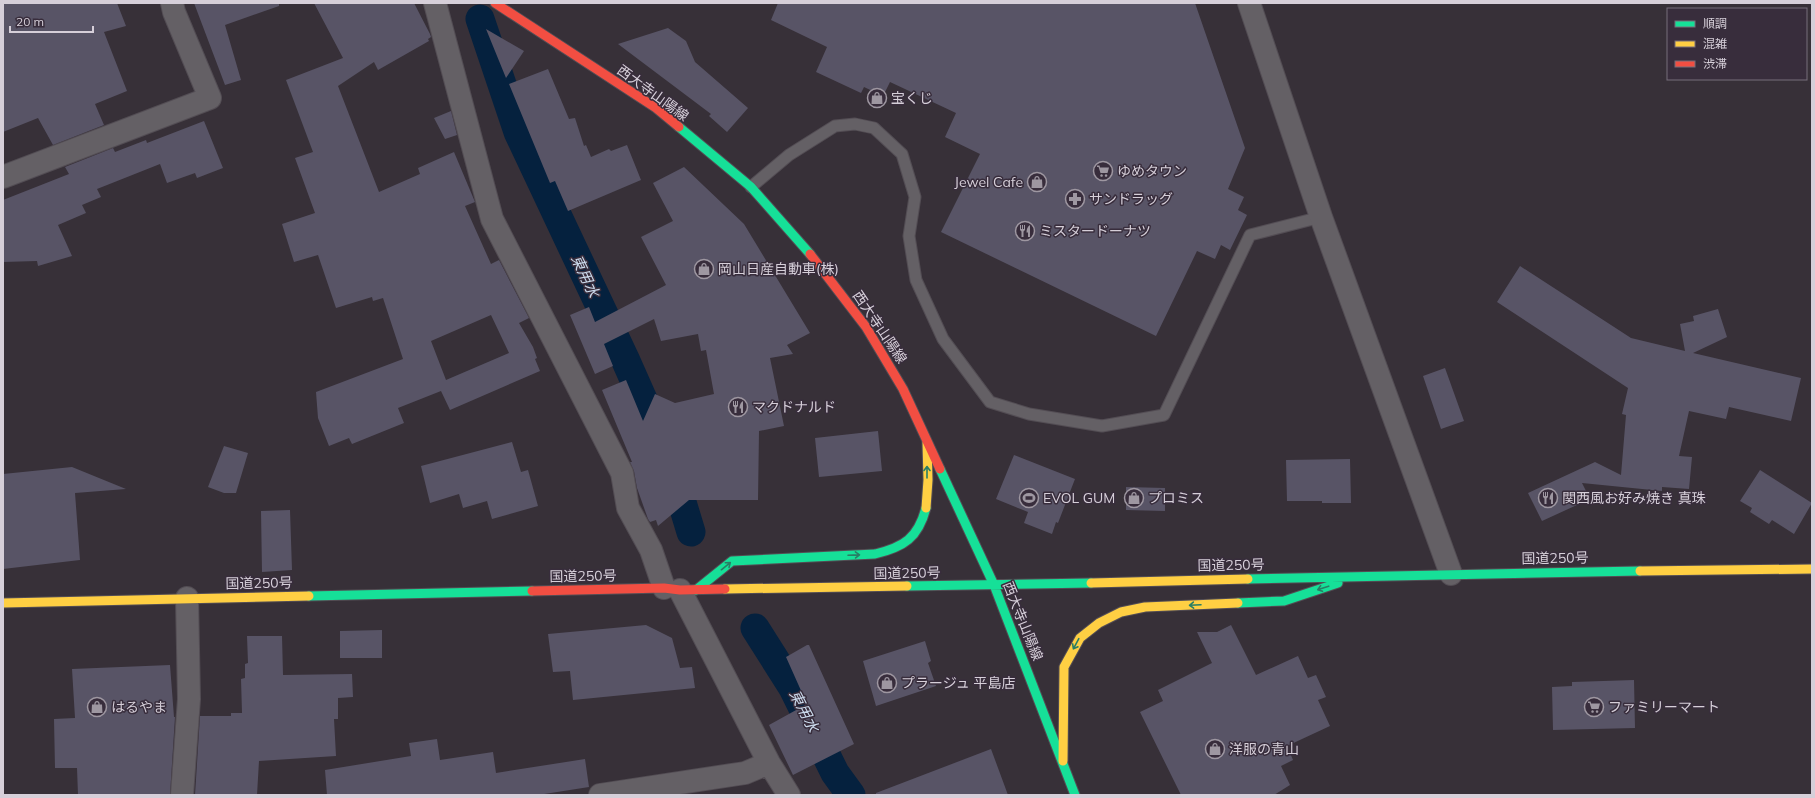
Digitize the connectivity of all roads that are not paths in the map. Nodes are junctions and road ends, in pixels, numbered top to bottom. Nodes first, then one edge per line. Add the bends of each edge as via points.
1 (172, 3) edge
2 (435, 3) edge
3 (495, 3) edge
4 (1249, 3) edge
5 (3, 177) edge
6 (751, 187) junction
7 (1321, 217) junction
8 (927, 443) junction
9 (1812, 569) edge
10 (1451, 574) junction
11 (1360, 576) junction
12 (994, 585) junction
13 (680, 590) junction
14 (187, 598) junction
15 (3, 604) edge
16 (1063, 761) junction
17 (769, 763) junction
18 (182, 795) edge
19 (600, 795) edge
20 (789, 795) edge
21 (1075, 795) edge

1 - 5 street via 210,98
2 - 13 street via 492,219 622,472 628,508 651,550
3 - 6 main road, 西大寺山陽線 via 656,108
4 - 7 street
6 - 7 lane via 789,155 835,126 855,124 874,128 902,154 915,197 909,236 916,280 943,340 985,396 990,402 1029,414 1102,426 1164,415 1250,235
6 - 8 main road, 西大寺山陽線 via 819,265 866,327 903,389
7 - 10 street
8 - 12 main road, 西大寺山陽線
13 -> 8 main road via 732,561 876,554 894,549 911,538 922,521 927,503
9 - 10 main road, 国道250号
10 - 11 main road, 国道250号
11 - 12 main road, 国道250号
11 -> 16 main road via 1284,601 1145,607 1121,612 1099,622 1080,638 1064,667
12 - 13 main road, 国道250号
12 - 16 main road, 西大寺山陽線
13 - 14 main road, 国道250号
13 - 17 street
14 - 15 main road, 国道250号
14 - 18 street via 189,699
16 - 21 main road, 西大寺山陽線
17 - 19 street via 745,773
17 - 20 street

